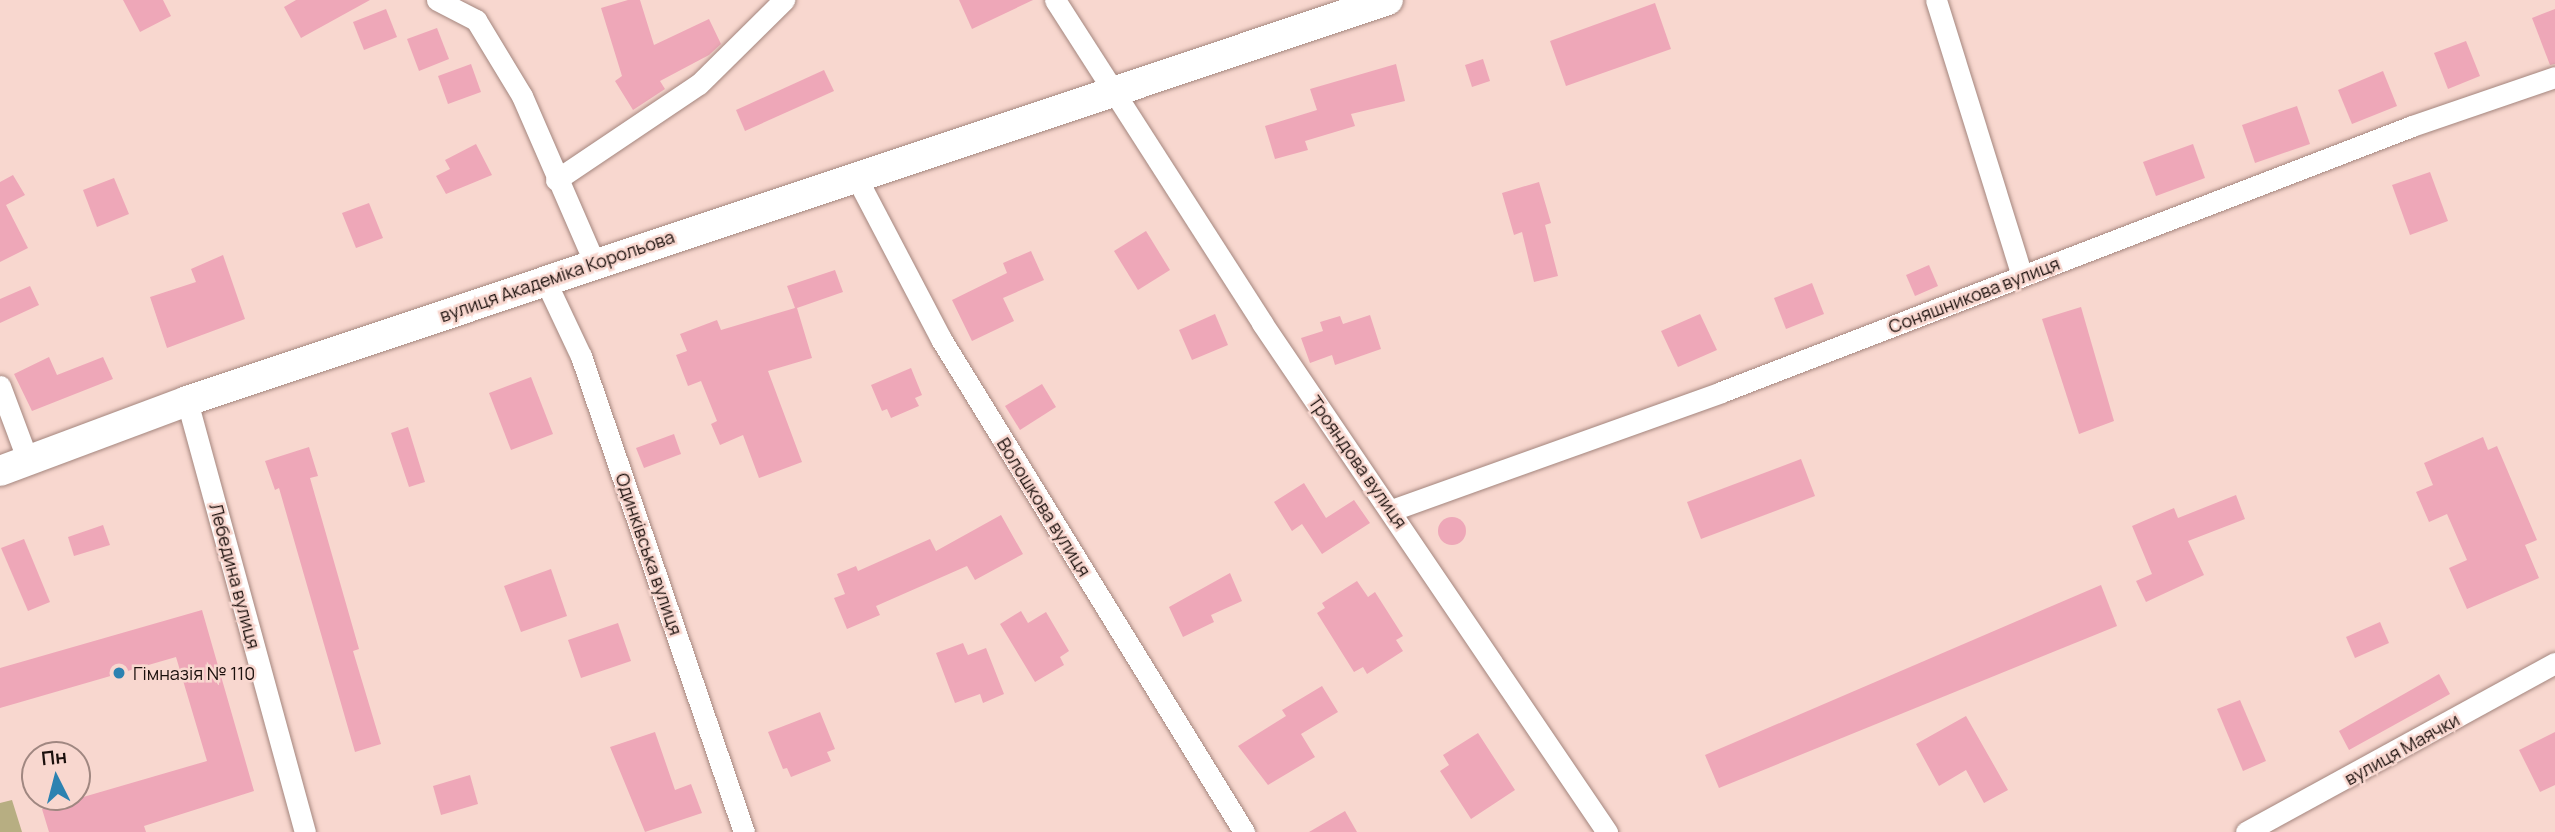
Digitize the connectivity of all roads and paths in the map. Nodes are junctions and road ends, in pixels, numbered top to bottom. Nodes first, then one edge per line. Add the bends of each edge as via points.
1 (437, 0) edge
2 (784, 0) edge
3 (1055, 0) edge
4 (1388, 0) edge
5 (1936, 0) edge
6 (2555, 77) edge
7 (1116, 89) junction
8 (855, 175) junction
9 (556, 180) junction
10 (595, 264) junction
11 (2022, 276) junction
12 (545, 280) junction
13 (0, 386) edge
14 (187, 401) junction
15 (14, 466) edge
16 (1392, 510) junction
17 (2555, 663) edge
18 (305, 832) edge
19 (744, 832) edge
20 (1244, 832) edge
21 (1606, 832) edge
22 (2246, 832) edge

1 - 9 street via 476,20 522,96
2 - 9 street via 699,84
3 - 7 street
4 - 7 main road, вулиця Академіка Корольова
5 - 11 street
6 - 11 street, Соняшникова вулиця via 2412,126
7 - 8 main road, вулиця Академіка Корольова
7 - 16 street, Трояндова вулиця via 1220,259
8 - 10 main road, вулиця Академіка Корольова
8 - 20 street, Волошкова вулиця via 941,339
9 - 10 street
10 - 12 main road, вулиця Академіка Корольова
11 - 16 street, Соняшникова вулиця via 1721,392
12 - 14 main road, вулиця Академіка Корольова
12 - 19 street, Одинківська вулиця via 581,356
13 - 15 street
14 - 15 main road, вулиця Академіка Корольова
14 - 18 street, Лебедина вулиця
16 - 21 street, Трояндова вулиця
17 - 22 street, вулиця Маячки

